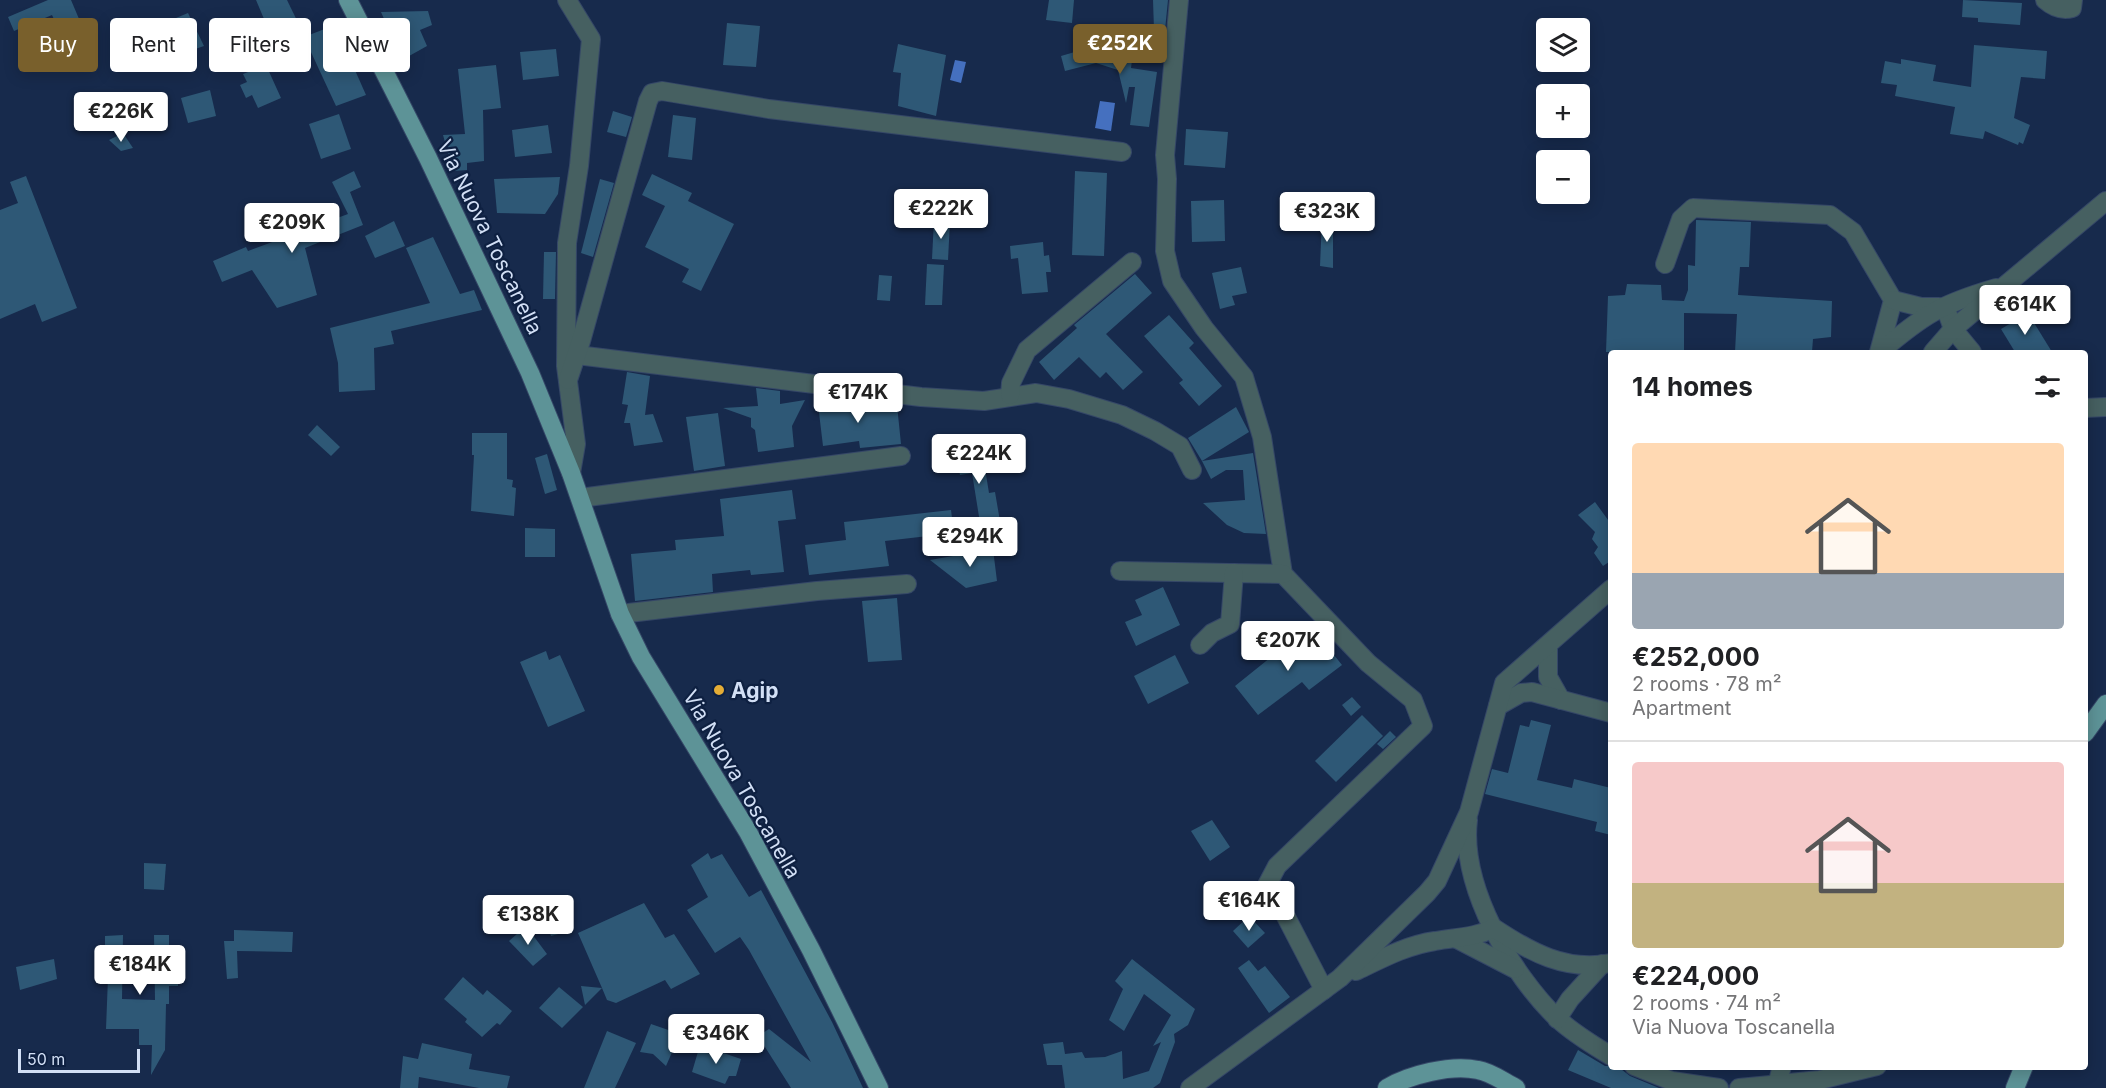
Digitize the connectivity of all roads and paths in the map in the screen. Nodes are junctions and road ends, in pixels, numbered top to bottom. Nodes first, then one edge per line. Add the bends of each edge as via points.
1 (348, 0) edge
2 (567, 0) edge
3 (1179, 0) edge
4 (2045, 0) edge
5 (2073, 0) edge
6 (1122, 152) dead end
7 (2106, 201) edge
8 (1132, 262) dead end
9 (1665, 264) dead end
10 (2004, 286) junction
11 (1893, 300) junction
12 (1939, 307) junction
13 (1953, 329) junction
14 (1880, 350) edge
15 (1881, 350) edge
16 (1935, 350) edge
17 (1970, 350) edge
18 (577, 355) junction
19 (568, 380) junction
20 (1010, 395) junction
21 (2106, 407) edge
22 (2088, 408) edge
23 (901, 456) dead end
24 (1192, 470) dead end
25 (571, 473) junction
26 (580, 498) junction
27 (1120, 571) dead end
28 (1234, 573) junction
29 (1283, 574) junction
30 (907, 584) dead end
31 (1608, 592) edge
32 (620, 614) junction
33 (1200, 645) dead end
34 (1548, 647) junction
35 (1560, 700) junction
36 (2106, 704) edge
37 (1498, 706) junction
38 (1608, 712) edge
39 (2088, 729) edge
40 (1468, 812) junction
41 (1437, 881) junction
42 (1475, 881) junction
43 (1494, 928) junction
44 (1390, 931) junction
45 (1456, 939) junction
46 (1400, 950) junction
47 (1607, 963) edge
48 (1519, 972) junction
49 (1340, 978) junction
50 (1324, 990) junction
51 (1557, 1019) junction
52 (1608, 1054) edge
53 (1644, 1070) edge
54 (1781, 1070) edge
55 (1860, 1070) edge
56 (2022, 1070) edge
57 (1777, 1085) junction
58 (879, 1088) edge
59 (1190, 1088) edge
60 (1387, 1088) edge
61 (1516, 1088) edge
62 (1719, 1088) edge
63 (1739, 1088) edge
64 (2015, 1088) edge

1 - 25 main road, Via Nuova Toscanella via 530,373
2 - 19 street via 591,39 567,243
3 - 29 street via 1165,154 1165,251 1172,281 1203,328 1244,377 1265,454
4 - 5 street via 2065,10 2072,8
6 - 18 street via 769,109 662,91 652,93
7 - 10 street
8 - 20 street via 1027,350 1011,382
9 - 11 street via 1681,219 1693,208 1830,215 1853,232
10 - 12 street
10 - 13 street
11 - 12 street
11 - 14 street
12 - 13 street via 1952,319
12 - 15 street
13 - 16 street
13 - 17 street
18 - 19 street
18 - 20 street via 921,397 984,400
19 - 25 street via 576,444
20 - 24 street via 1036,393 1122,415 1180,446
21 - 22 street
23 - 26 street
25 - 26 main road, Via Nuova Toscanella
26 - 32 main road, Via Nuova Toscanella
27 - 28 street
28 - 29 street
28 - 33 street via 1230,624
29 - 50 street via 1368,663 1413,700 1423,726 1277,866 1266,887 1282,909
30 - 32 street
31 - 34 street
32 - 58 main road, Via Nuova Toscanella via 641,657 748,832
34 - 35 street via 1548,677
34 - 37 street via 1504,683
35 - 37 street via 1521,693
35 - 38 street
36 - 39 main road
37 - 40 street
40 - 41 street
40 - 42 street via 1466,831
41 - 42 street via 1457,873
41 - 44 street
42 - 43 street
43 - 45 street
43 - 47 street via 1550,960
43 - 48 street
44 - 46 street via 1391,941
44 - 49 street
45 - 46 street via 1435,940
45 - 48 street
46 - 49 street
47 - 51 street via 1570,999
48 - 51 street
49 - 50 street
50 - 59 street
51 - 52 street
53 - 62 street via 1672,1081
54 - 57 street
55 - 57 street
56 - 64 main road
57 - 63 street
60 - 61 main road via 1405,1077 1459,1069 1478,1070

